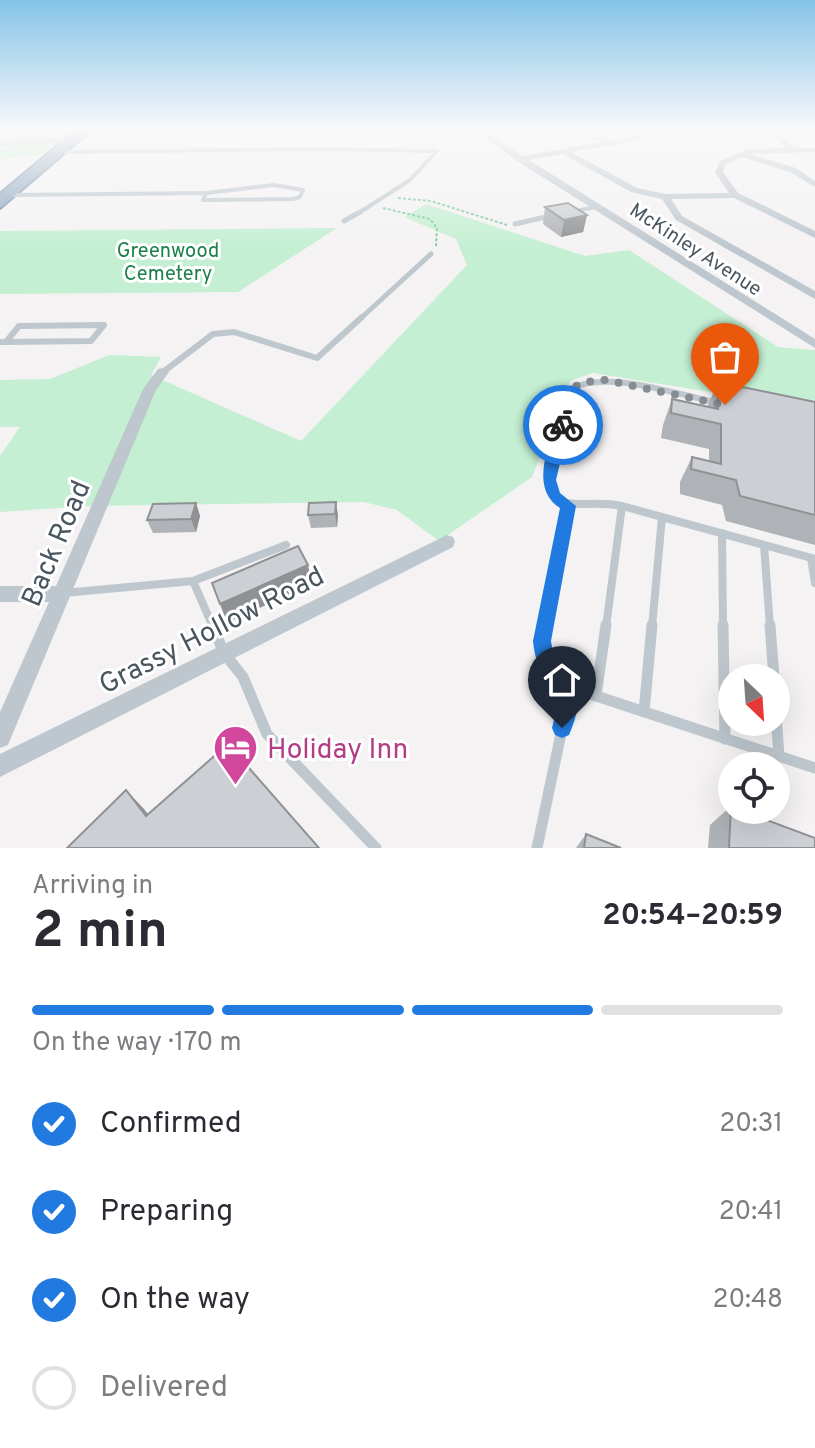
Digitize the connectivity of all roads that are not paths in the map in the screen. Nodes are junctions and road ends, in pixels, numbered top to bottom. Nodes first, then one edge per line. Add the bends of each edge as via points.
1 (35, 171) edge
2 (420, 171) edge
3 (538, 171) edge
4 (597, 171) edge
5 (721, 171) edge
6 (794, 171) edge
7 (815, 185) edge
8 (206, 193) junction
9 (735, 195) junction
10 (665, 197) junction
11 (5, 199) edge
12 (596, 207) junction
13 (344, 221) dead end
14 (515, 224) road end
15 (815, 235) edge
16 (431, 254) road end
17 (815, 296) edge
18 (3, 342) edge
19 (815, 344) edge
20 (163, 372) joint
21 (725, 405) edge
22 (568, 506) junction
23 (622, 506) junction
24 (662, 517) junction
25 (722, 533) junction
26 (447, 542) dead end
27 (286, 545) dead end
28 (764, 545) junction
29 (813, 558) edge
30 (193, 581) junction
31 (815, 583) edge
32 (0, 594) edge
33 (61, 594) junction
34 (224, 653) junction
35 (773, 664) edge
36 (571, 686) junction
37 (596, 696) junction
38 (644, 712) junction
39 (0, 737) edge
40 (725, 739) junction
41 (766, 752) edge
42 (790, 760) edge
43 (0, 766) edge
44 (815, 768) edge
45 (376, 848) edge
46 (537, 848) edge

1 - 11 highway
2 - 13 lane via 405,187
3 - 12 street, McKinley Avenue
4 - 10 street via 622,185
5 - 9 street
6 - 7 street
8 - 8 lane via 203,200 293,199 303,190 274,185
8 - 11 lane
9 - 10 street
9 - 15 street
10 - 17 street via 679,218
12 - 14 lane
12 - 19 street, McKinley Avenue
16 - 20 lane via 317,358 234,332 213,334
18 - 18 lane via 91,341 104,325 19,326
20 - 33 street, Back Road via 150,389
21 - 22 lane via 605,380 572,388 548,480 554,497
22 - 23 lane
22 - 36 lane via 542,641 556,679
23 - 24 lane
23 - 37 lane
24 - 25 lane
24 - 38 lane
25 - 28 lane
25 - 40 lane
26 - 34 street, Grassy Hollow Road
27 - 30 lane
28 - 29 lane
28 - 35 lane
29 - 31 lane
30 - 33 lane
30 - 34 lane
32 - 33 street
33 - 39 street, Back Road
34 - 43 street, Grassy Hollow Road
34 - 45 lane via 243,677 267,734
36 - 37 lane
36 - 46 lane
37 - 38 lane
38 - 40 lane
40 - 41 lane
42 - 44 lane

